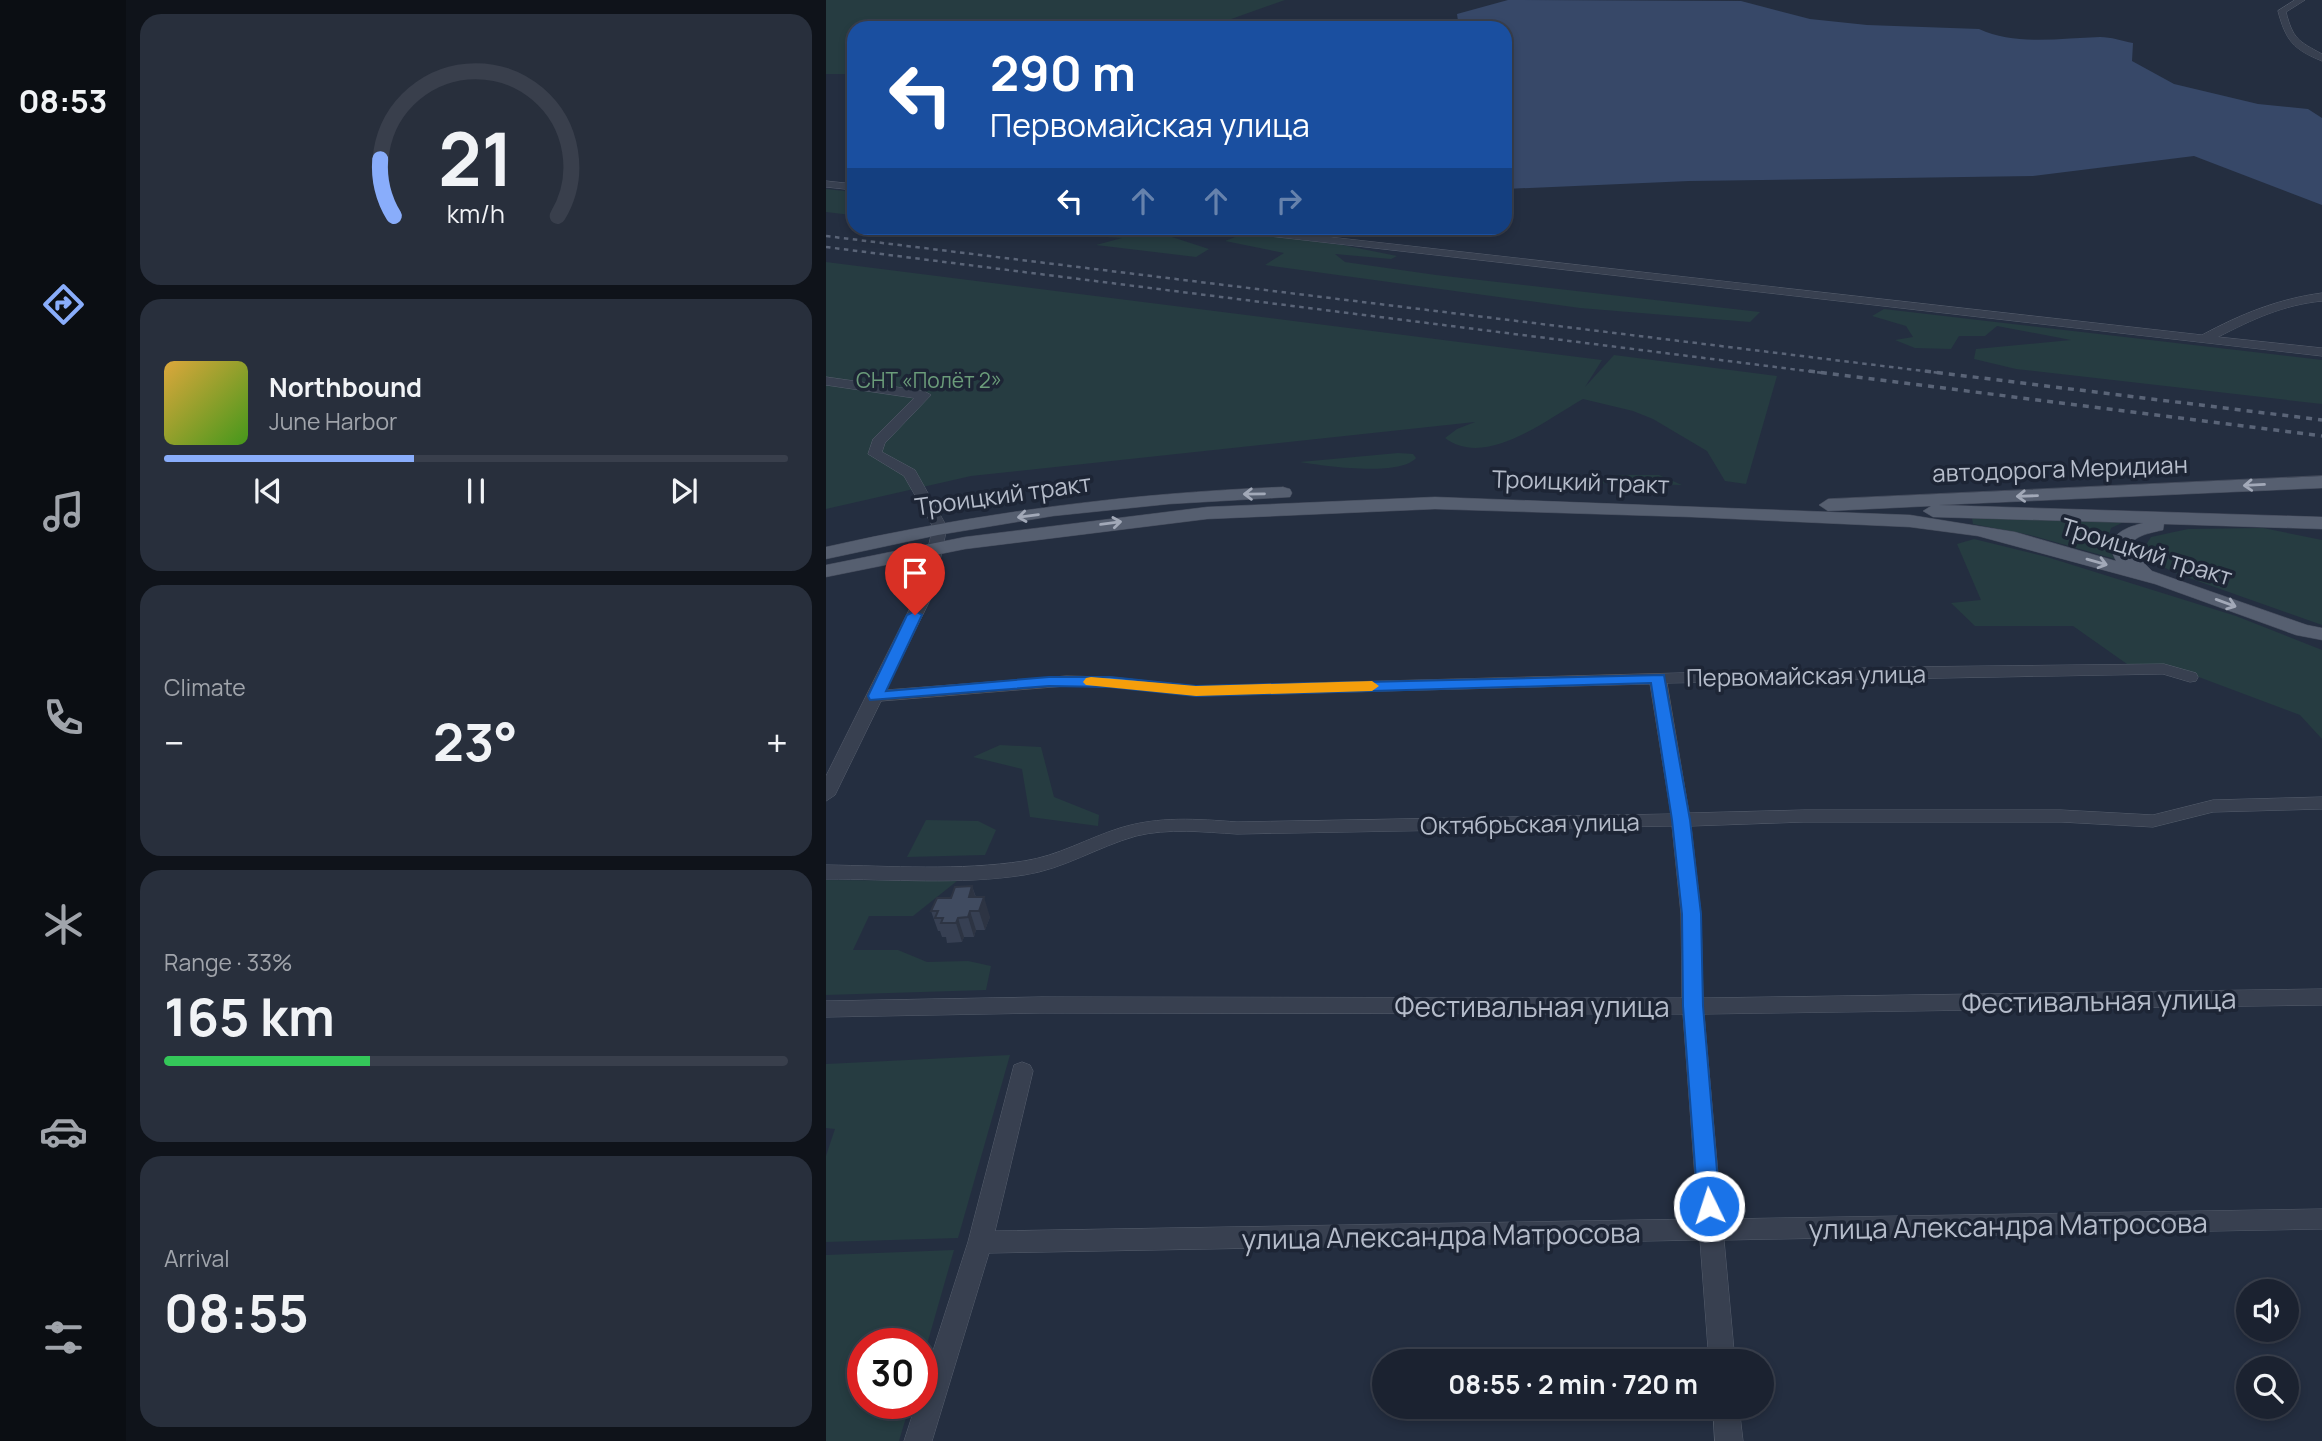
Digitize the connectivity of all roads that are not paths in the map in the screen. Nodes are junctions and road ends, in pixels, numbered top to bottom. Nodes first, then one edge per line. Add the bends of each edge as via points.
1 (2301, 0) edge
2 (2322, 58) edge
3 (826, 184) edge
4 (847, 186) edge
5 (1287, 235) edge
6 (2322, 297) edge
7 (2203, 338) junction
8 (2322, 352) edge
9 (826, 381) edge
10 (2322, 482) edge
11 (1800, 506) junction
12 (2222, 522) junction
13 (2263, 523) junction
14 (2322, 523) edge
15 (940, 527) junction
16 (2322, 530) edge
17 (936, 548) junction
18 (826, 553) edge
19 (826, 571) edge
20 (2162, 580) junction
21 (2316, 634) edge
22 (2190, 677) dead end
23 (1658, 678) junction
24 (876, 696) junction
25 (826, 795) edge
26 (2322, 803) edge
27 (1681, 820) junction
28 (826, 872) edge
29 (2322, 997) edge
30 (1693, 1006) junction
31 (826, 1009) edge
32 (1022, 1071) dead end
33 (2322, 1219) edge
34 (1711, 1231) junction
35 (980, 1242) junction
36 (1721, 1349) edge
37 (1727, 1419) edge
38 (918, 1441) edge
39 (1729, 1441) edge

1 - 2 street via 2282,11 2288,34
3 - 4 street
5 - 7 street
6 - 7 street via 2265,309
7 - 8 street
9 - 15 street via 924,395 875,448 879,457 910,473
10 -> 11 main road, автодорога Меридиан
11 - 12 main road, Троицкий тракт
11 -> 15 main road, Троицкий тракт via 1464,494 1243,494 1134,502
12 - 13 main road, Троицкий тракт
12 - 20 main road via 2159,525 2120,539 2124,559
13 - 14 main road, Троицкий тракт
13 - 16 main road
15 - 17 street
15 - 18 main road, Троицкий тракт
17 - 19 main road, Троицкий тракт
17 -> 20 main road, Троицкий тракт via 1207,513 1449,504 1910,521 2015,538
17 - 24 street via 925,594
20 -> 21 main road, Троицкий тракт
22 - 23 street, Первомайская улица via 2164,669
23 - 24 street, Первомайская улица via 1196,691 1049,681
23 - 27 street
24 - 25 street
26 - 27 street, Октябрьская улица via 2213,806 2153,821 2060,816
27 - 28 street, Октябрьская улица via 1150,827 1026,868
27 - 30 street via 1691,914
29 - 30 street, Фестивальная улица
30 - 31 street, Фестивальная улица
30 - 34 street
32 - 35 street
33 - 34 street, улица Александра Матросова
34 - 35 street, улица Александра Матросова
34 - 36 street
35 - 38 street
37 - 39 street

